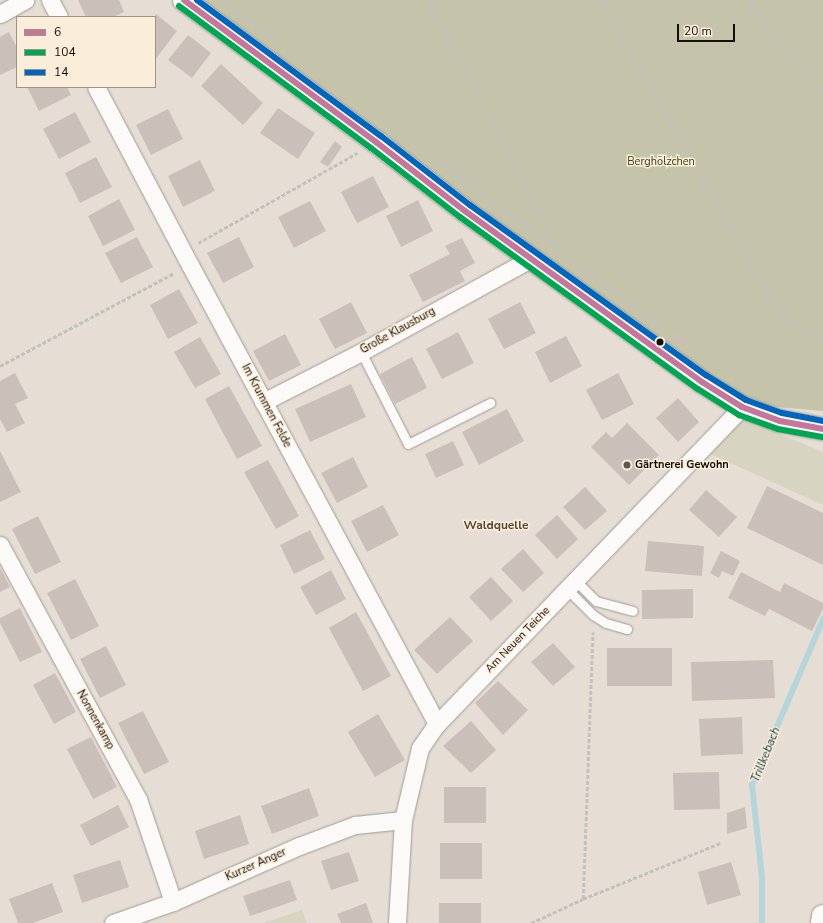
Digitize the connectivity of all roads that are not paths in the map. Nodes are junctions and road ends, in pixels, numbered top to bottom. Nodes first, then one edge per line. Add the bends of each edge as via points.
1 (25, 0) edge
2 (50, 0) edge
3 (184, 0) edge
4 (0, 14) edge
5 (58, 16) edge
6 (97, 88) edge
7 (532, 258) junction
8 (361, 352) junction
9 (263, 402) junction
10 (490, 403) dead end
11 (742, 407) junction
12 (823, 429) edge
13 (0, 545) edge
14 (571, 584) junction
15 (633, 611) dead end
16 (627, 629) dead end
17 (438, 724) junction
18 (403, 820) junction
19 (174, 902) junction
20 (823, 916) edge
21 (113, 923) edge
22 (397, 923) edge
23 (822, 923) edge

1 - 4 street
2 - 5 street
3 - 7 street
6 - 9 street, Im Krummen Felde
7 - 8 street, Große Klausburg
7 - 11 street via 702,382
8 - 9 street, Große Klausburg
8 - 10 lane via 408,444
9 - 17 street, Im Krummen Felde
11 - 12 street via 780,420
11 - 14 street, Am Neuen Teiche
13 - 19 street, Nonnenkamp via 138,799
14 - 15 lane via 596,601
14 - 16 lane via 593,615 606,624
14 - 17 street, Am Neuen Teiche
17 - 18 street, Am Neuen Teiche via 420,748
18 - 19 street, Kurzer Anger via 356,825 298,846
18 - 22 street, Am Neuen Teiche
19 - 21 street, Kurzer Anger
20 - 23 street

